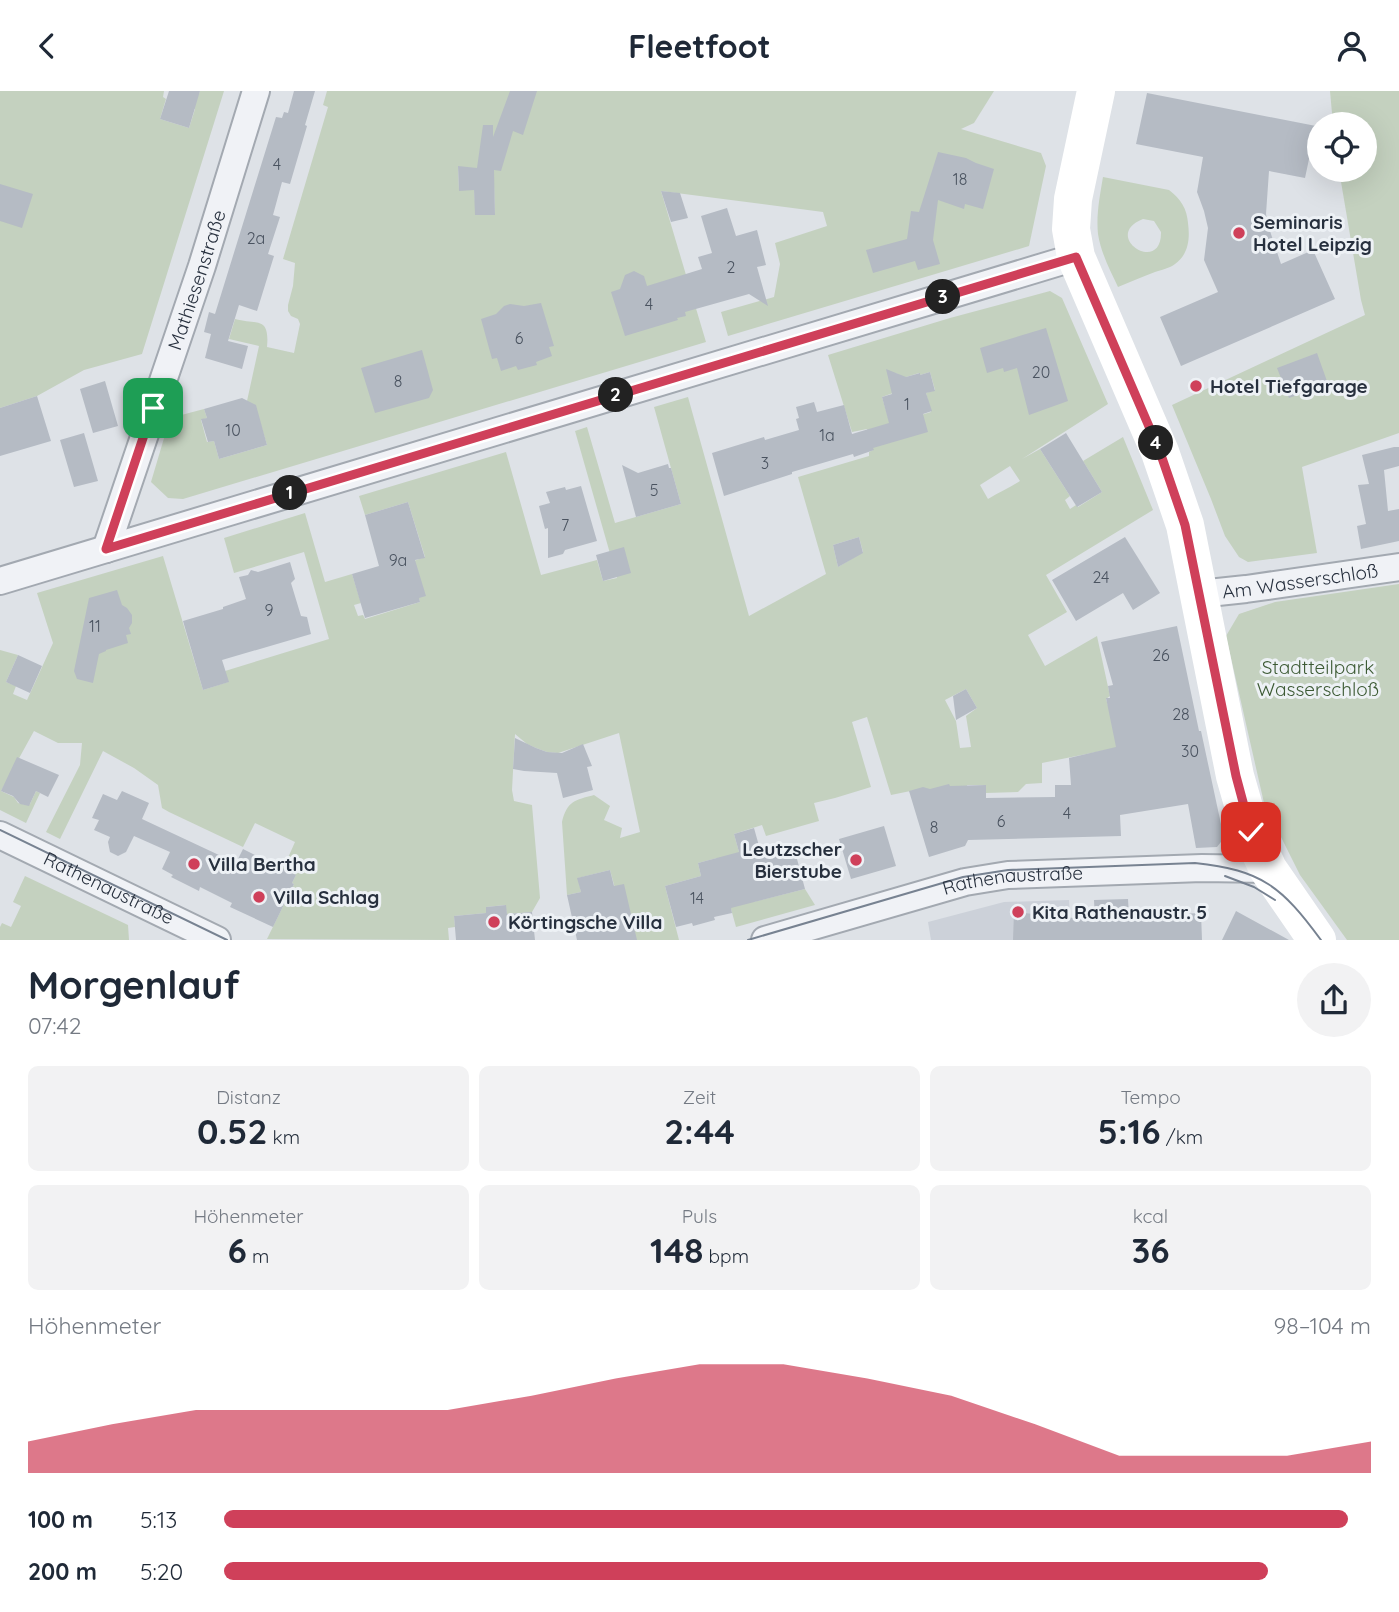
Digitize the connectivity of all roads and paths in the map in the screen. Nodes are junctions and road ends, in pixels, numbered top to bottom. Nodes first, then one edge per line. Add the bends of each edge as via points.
1 (256, 91) edge
2 (1096, 91) edge
3 (1076, 257) junction
4 (106, 549) junction
5 (1399, 567) edge
6 (0, 581) edge
7 (1199, 594) junction
8 (0, 835) edge
9 (1268, 869) junction
10 (165, 928) edge
11 (218, 940) edge
12 (765, 940) edge
13 (1317, 940) edge

1 - 4 street, Mathiesenstraße
2 - 3 main road via 1073,199 1071,229
3 - 4 street
3 - 7 main road via 1160,452 1185,525
4 - 6 street
5 - 7 street, Am Wasserschloß
7 - 9 main road via 1242,803
8 - 10 street, Rathenaustraße
9 - 12 street, Rathenaustraße via 1008,875 965,882
9 - 13 main road
10 - 11 street, Rathenaustraße

